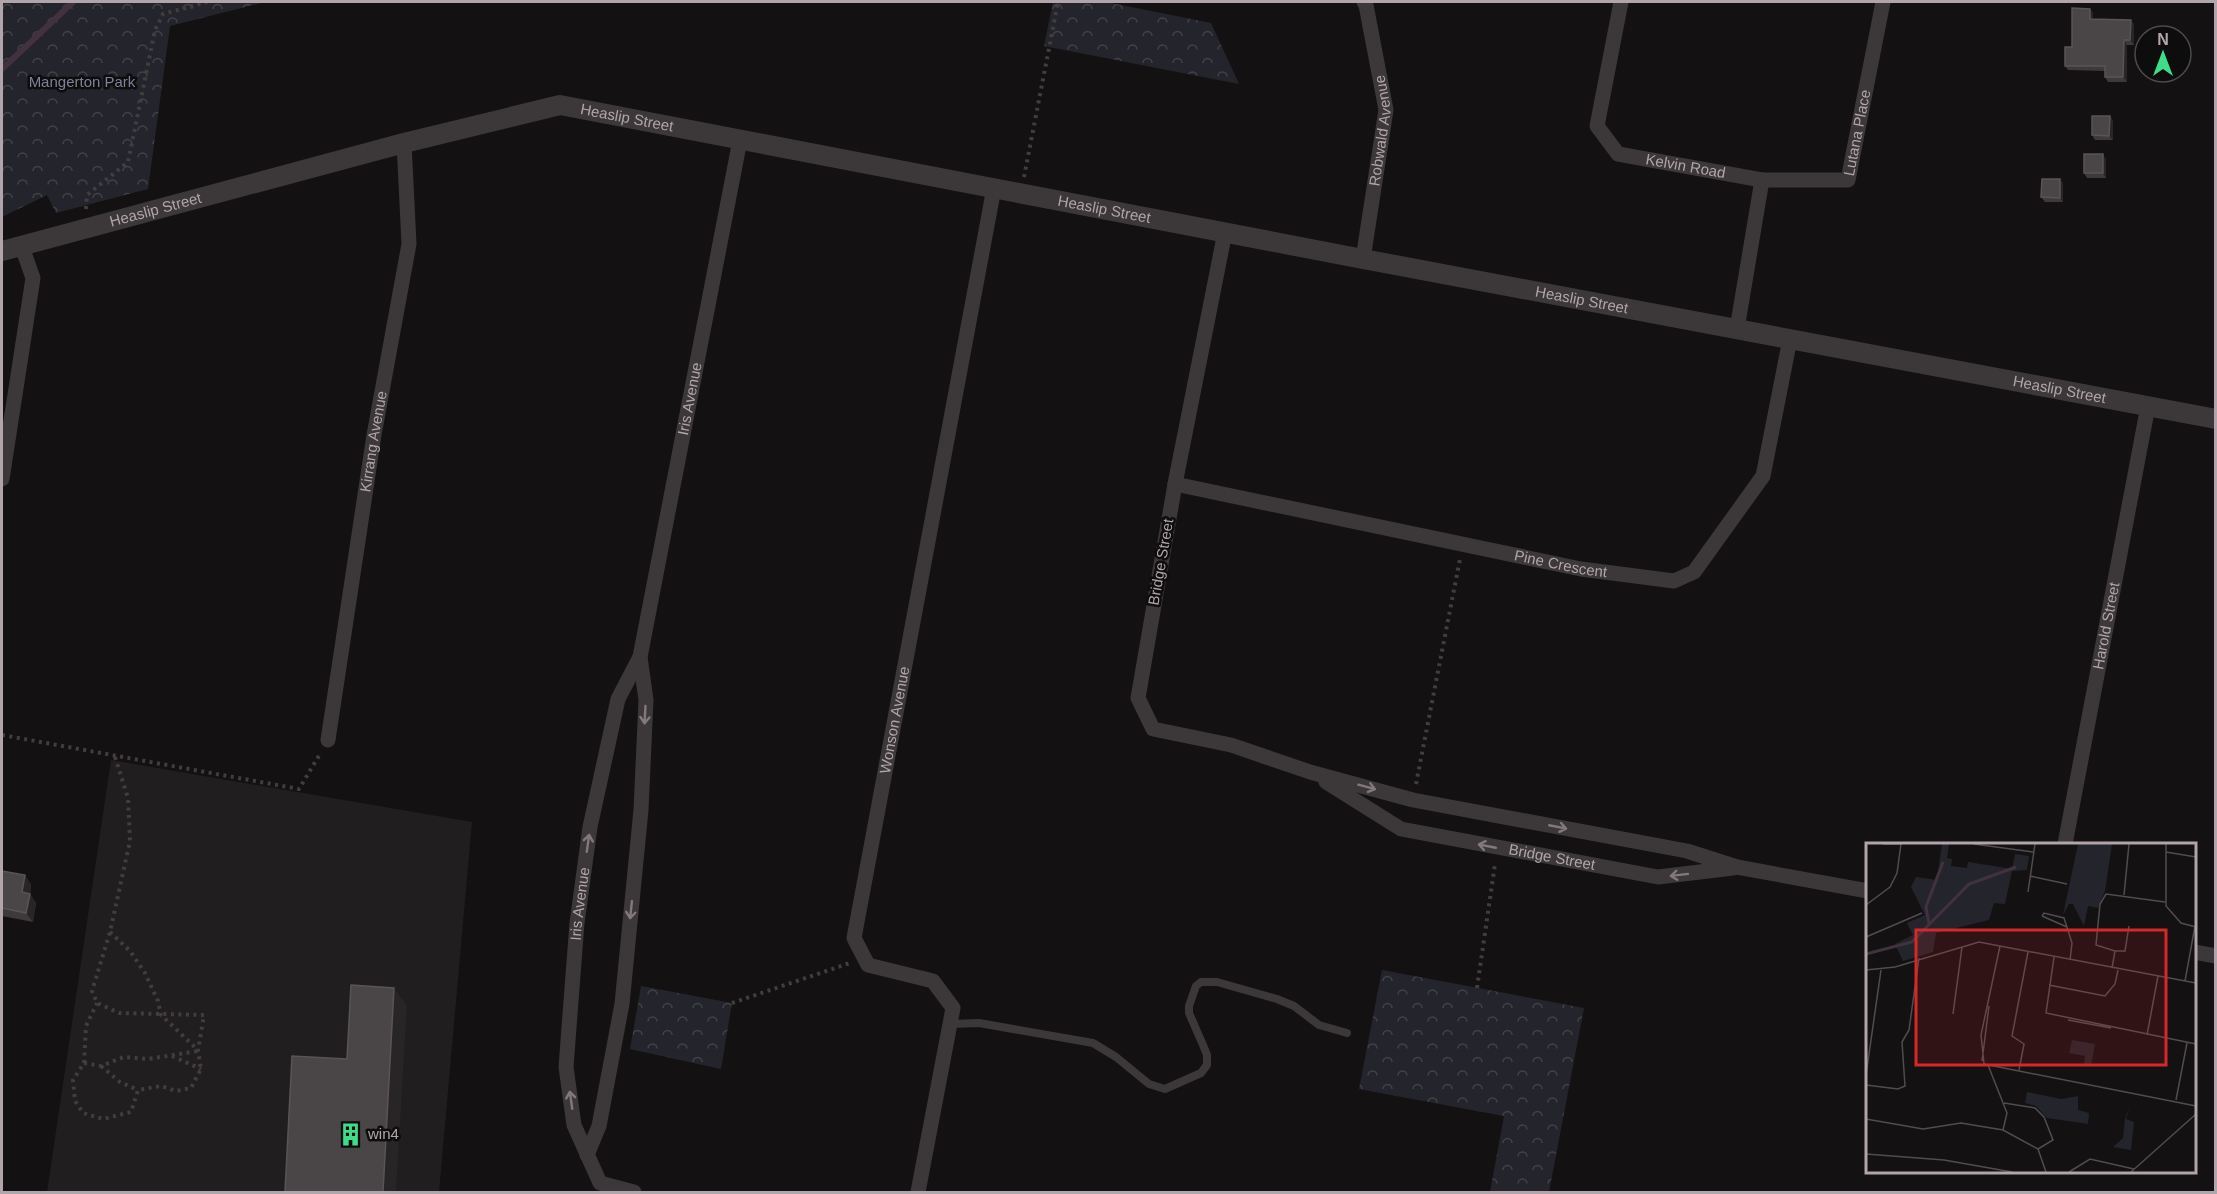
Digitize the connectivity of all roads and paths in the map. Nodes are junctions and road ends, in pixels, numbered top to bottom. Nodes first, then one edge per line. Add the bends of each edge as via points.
1 (207, 2) edge
2 (1058, 2) edge
3 (1364, 2) edge
4 (1621, 2) edge
5 (1883, 2) edge
6 (740, 140) junction
7 (404, 143) junction
8 (1762, 180) junction
9 (994, 188) junction
10 (1021, 193) junction
11 (83, 227) junction
12 (1225, 232) junction
13 (21, 244) junction
14 (2, 251) edge
15 (1363, 259) junction
16 (1737, 329) junction
17 (1790, 339) junction
18 (2148, 406) junction
19 (2216, 419) edge
20 (2, 479) edge
21 (1175, 484) junction
22 (1462, 546) junction
23 (640, 657) junction
24 (2, 735) edge
25 (328, 740) joint
26 (115, 757) junction
27 (1310, 772) junction
28 (1413, 800) junction
29 (2065, 843) edge
30 (1497, 848) junction
31 (1737, 867) junction
32 (1866, 891) edge
33 (110, 932) junction
34 (2196, 952) edge
35 (2216, 956) edge
36 (865, 958) junction
37 (1477, 988) dead end
38 (97, 1003) junction
39 (732, 1004) dead end
40 (161, 1015) junction
41 (950, 1024) junction
42 (1347, 1033) dead end
43 (198, 1051) junction
44 (171, 1056) junction
45 (84, 1063) junction
46 (101, 1066) junction
47 (201, 1069) junction
48 (138, 1090) junction
49 (587, 1155) junction
50 (634, 1192) edge
51 (918, 1192) edge

1 - 11 path via 163,14 155,30 128,162 87,195
2 - 10 path
3 - 15 street, Robwald Avenue via 1386,111
4 - 8 street, Kelvin Road via 1597,126 1618,154
5 - 8 street, Lutana Place via 1848,180
6 - 7 street, Heaslip Street via 560,105
6 - 9 street, Heaslip Street
6 - 23 street, Iris Avenue
7 - 11 street, Heaslip Street
7 - 25 street, Kirrang Avenue via 409,244 374,435
8 - 16 street
9 - 10 street, Heaslip Street
9 - 36 street, Wonson Avenue via 854,938
10 - 12 street, Heaslip Street
11 - 13 street, Heaslip Street
12 - 15 street, Heaslip Street
12 - 21 street, Bridge Street
13 - 14 street, Heaslip Street
13 - 20 street via 33,278
15 - 16 street, Heaslip Street
16 - 17 street, Heaslip Street
17 - 18 street, Heaslip Street
17 - 22 street, Pine Crescent via 1763,476 1694,572 1674,581 1581,569
18 - 19 street, Heaslip Street
18 - 29 street, Harold Street
21 - 22 street, Pine Crescent
21 - 27 street, Bridge Street via 1138,698 1153,729 1231,745
22 - 28 path
23 -> 49 street, Iris Avenue via 646,700 641,799 622,1004 599,1126
49 -> 23 street, Iris Avenue via 574,1125 566,1067 577,923 590,827 618,699
24 - 26 path
25 - 26 path via 299,789
26 - 33 path via 128,798 130,841
27 -> 28 street, Bridge Street
30 -> 27 street, Bridge Street via 1401,829
28 -> 31 street, Bridge Street via 1687,851
31 -> 30 street, Bridge Street via 1658,877
30 - 37 path
31 - 32 street, Bridge Street
33 - 38 path via 92,991
33 - 40 path via 145,973
34 - 35 street
36 - 39 path
36 - 41 street via 868,965 933,981 953,1008
38 - 40 path via 119,1013
38 - 45 path via 86,1026
40 - 43 path
40 - 43 path via 204,1016
41 - 42 lane via 979,1023 1093,1043 1149,1084 1165,1089 1201,1073 1207,1065 1207,1055 1189,1012 1196,986 1201,982 1217,982 1277,999 1319,1025
41 - 51 street
43 - 44 path
43 - 47 path
44 - 46 path via 124,1057
44 - 47 path
45 - 46 path
45 - 48 path via 73,1080 75,1101 83,1113 103,1119 131,1112
46 - 48 path via 120,1082
47 - 48 path via 191,1088 176,1091 161,1086
49 - 50 street, Iris Avenue via 600,1183

